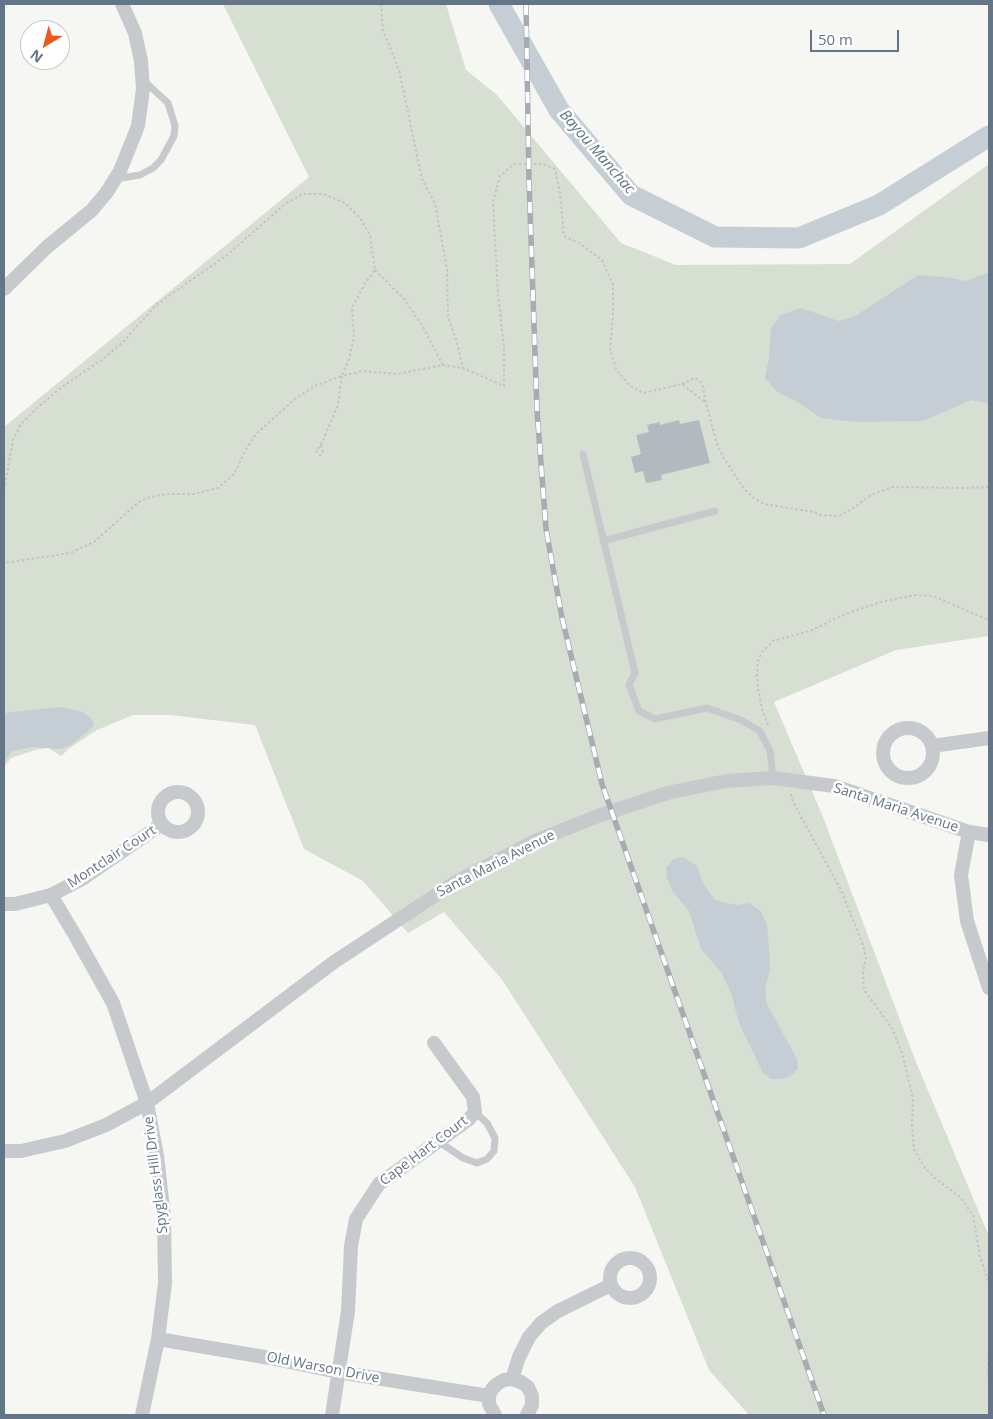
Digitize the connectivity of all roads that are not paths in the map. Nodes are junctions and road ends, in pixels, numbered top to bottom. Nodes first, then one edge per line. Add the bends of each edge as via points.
1 (122, 4) edge
2 (142, 80) junction
3 (115, 179) junction
4 (4, 288) edge
5 (583, 454) dead end
6 (715, 511) dead end
7 (604, 541) junction
8 (989, 738) edge
9 (932, 746) dead end
10 (772, 778) junction
11 (162, 824) dead end
12 (969, 832) junction
13 (989, 835) edge
14 (51, 894) junction
15 (4, 904) edge
16 (986, 974) edge
17 (989, 988) edge
18 (434, 1043) dead end
19 (147, 1103) junction
20 (475, 1112) junction
21 (438, 1141) junction
22 (4, 1150) edge
23 (611, 1286) dead end
24 (158, 1339) junction
25 (338, 1372) junction
26 (512, 1379) junction
27 (489, 1396) junction
28 (142, 1415) edge
29 (332, 1415) edge
30 (494, 1415) edge
31 (527, 1415) edge

1 - 2 street via 135,33
2 - 3 street via 138,126
2 - 3 lane via 168,102 175,126 174,136 153,168 140,175
3 - 4 street via 92,210
5 - 7 lane
6 - 7 lane
7 - 10 lane via 635,673 629,685 639,711 655,719 707,708 741,720 760,731 770,751
8 - 9 street
10 - 12 street, Santa Maria Avenue via 834,786
10 - 19 street, Santa Maria Avenue via 726,781 667,793 535,841 454,883 334,962
11 - 14 street, Montclair Court via 82,879
12 - 13 street, Santa Maria Avenue
12 - 16 street via 961,876 967,921
14 - 15 street, Montclair Court
14 - 19 street, Spyglass Hill Drive via 113,1003
16 - 17 street
18 - 20 street, Cape Hart Court via 473,1097
19 - 22 street, Santa Maria Avenue via 106,1125 65,1141 21,1151
19 - 24 street, Spyglass Hill Drive via 164,1218 165,1283
20 - 21 street, Cape Hart Court
20 - 21 lane via 487,1123 495,1138 494,1151 487,1159 477,1163 463,1158
21 - 25 street, Cape Hart Court via 379,1184 356,1219 351,1246 348,1311
23 - 26 street via 558,1310 541,1323 519,1357
24 - 25 street, Old Warson Drive
24 - 28 street, Spyglass Hill Drive
25 - 27 street, Old Warson Drive
25 - 29 street, Cape Hart Court
26 - 27 street via 497,1384
26 - 31 street via 521,1382 532,1396
27 - 30 street

